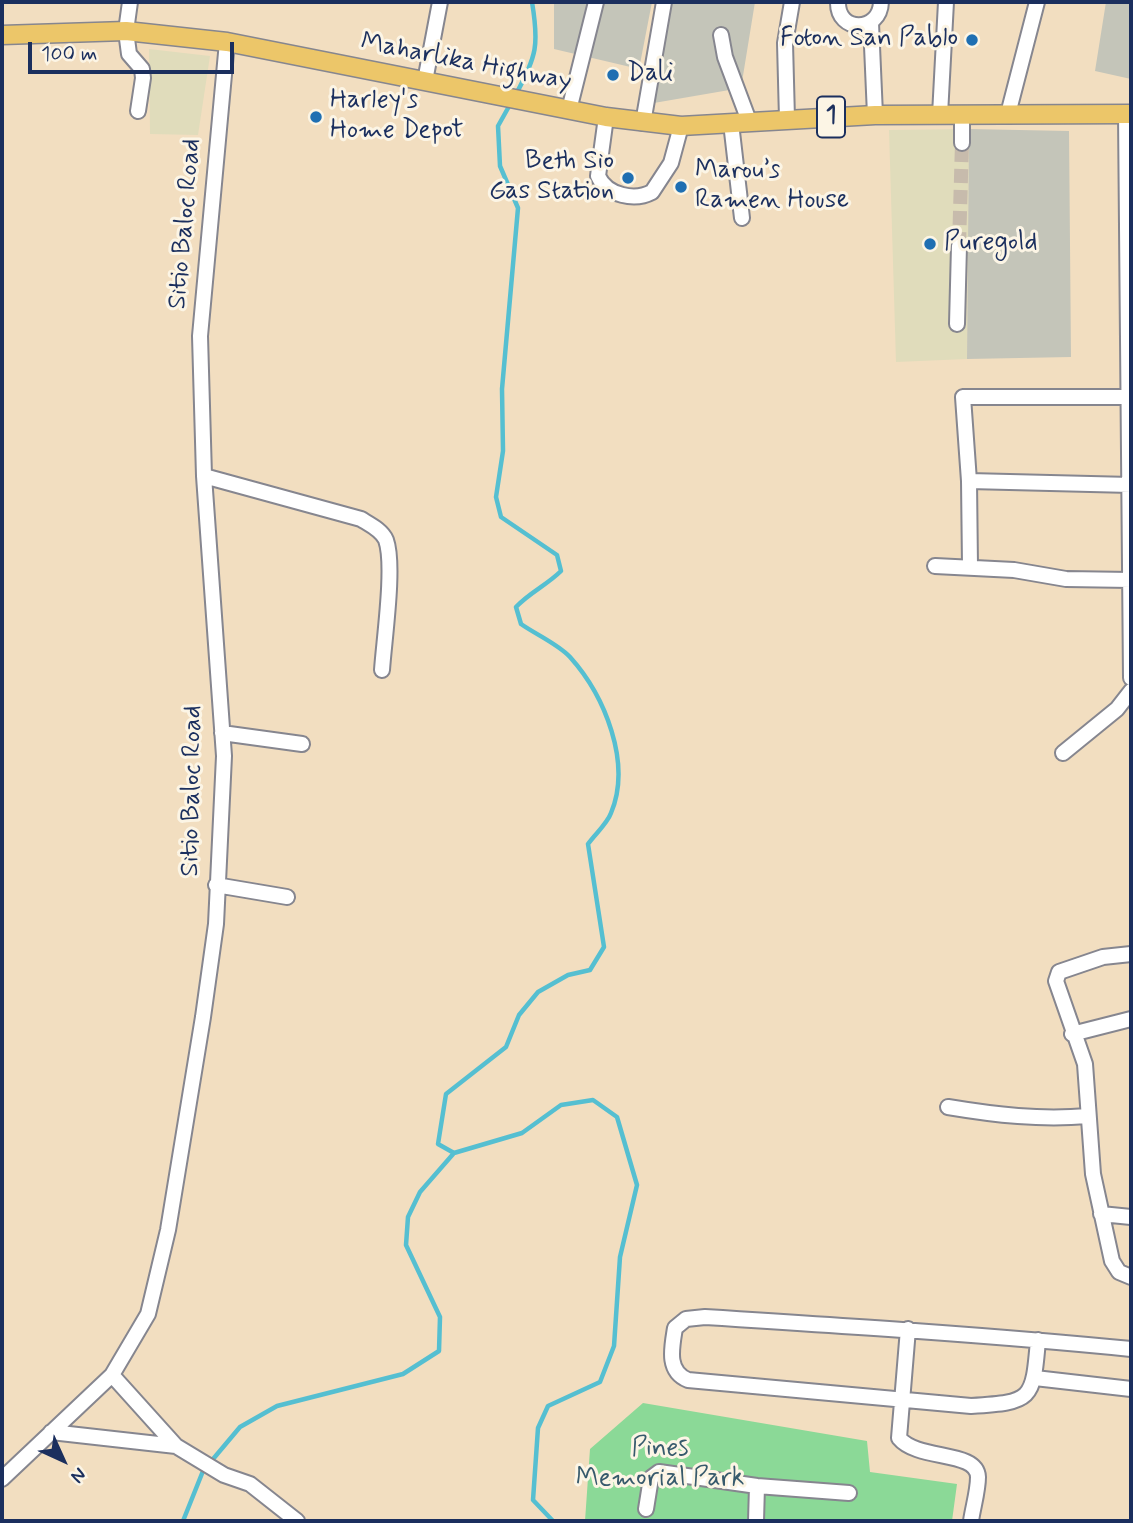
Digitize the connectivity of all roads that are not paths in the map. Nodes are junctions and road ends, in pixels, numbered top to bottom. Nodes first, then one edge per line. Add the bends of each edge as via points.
1 (130, 2) edge
2 (440, 2) edge
3 (596, 2) edge
4 (664, 2) edge
5 (792, 2) edge
6 (838, 2) edge
7 (881, 2) edge
8 (946, 2) edge
9 (1037, 2) edge
10 (871, 23) junction
11 (126, 32) junction
12 (2, 35) edge
13 (721, 35) dead end
14 (227, 42) junction
15 (425, 81) junction
16 (569, 110) junction
17 (138, 111) dead end
18 (1009, 114) junction
19 (1128, 114) edge
20 (940, 115) junction
21 (962, 115) junction
22 (875, 116) junction
23 (606, 117) junction
24 (787, 119) junction
25 (740, 122) junction
26 (643, 123) junction
27 (681, 126) junction
28 (961, 143) tunnel mouth
29 (742, 218) dead end
30 (1129, 234) edge
31 (959, 246) tunnel mouth
32 (1129, 313) edge
33 (957, 324) dead end
34 (1129, 397) edge
35 (204, 476) junction
36 (969, 481) junction
37 (1129, 485) edge
38 (935, 566) dead end
39 (970, 566) junction
40 (1130, 580) edge
41 (382, 670) dead end
42 (1131, 678) edge
43 (1131, 691) edge
44 (222, 733) junction
45 (302, 744) dead end
46 (1063, 753) dead end
47 (216, 885) junction
48 (287, 897) dead end
49 (1131, 954) edge
50 (1131, 1019) edge
51 (1072, 1034) junction
52 (948, 1107) dead end
53 (1088, 1116) junction
54 (1101, 1214) junction
55 (1131, 1217) edge
56 (1131, 1277) edge
57 (908, 1329) junction
58 (1038, 1340) junction
59 (1131, 1349) edge
60 (112, 1375) junction
61 (1035, 1378) junction
62 (1131, 1389) edge
63 (900, 1399) junction
64 (51, 1432) junction
65 (176, 1446) junction
66 (2, 1479) edge
67 (757, 1486) junction
68 (849, 1493) dead end
69 (646, 1509) dead end
70 (297, 1521) edge
71 (756, 1521) edge
72 (971, 1521) edge

1 - 11 street
2 - 15 street
3 - 16 street
4 - 26 street
5 - 24 street via 785,43
6 - 10 street via 840,16 849,24
7 - 10 street via 879,15
8 - 20 street
9 - 18 street
10 - 22 street
11 - 12 main road, Maharlika Highway / 1
11 - 14 main road, Maharlika Highway / 1
11 - 17 street via 129,54 142,69
13 - 25 street
14 - 15 main road, Maharlika Highway / 1
14 - 35 street, Sitio Baloc Road via 200,336
15 - 16 main road, Maharlika Highway / 1
16 - 23 main road, Maharlika Highway / 1
18 - 19 main road, Maharlika Highway / 1
18 - 21 main road, Maharlika Highway / 1
19 - 30 street
20 - 21 main road, Maharlika Highway / 1
20 - 22 main road, Maharlika Highway / 1
21 - 28 street
22 - 24 main road, Maharlika Highway / 1
23 - 26 main road, Maharlika Highway / 1
23 - 27 street via 598,176 604,186 632,198 652,192 671,163
24 - 25 main road, Maharlika Highway / 1
25 - 27 main road, Maharlika Highway / 1
25 - 29 street
26 - 27 main road, Maharlika Highway / 1
30 - 32 street
31 - 33 street
32 - 34 street
34 - 36 street via 963,397
34 - 37 street
35 - 41 street via 361,519 376,528 386,539 388,574
35 - 44 street, Sitio Baloc Road
36 - 37 street
36 - 39 street
37 - 40 street
38 - 39 street
39 - 40 street via 1066,579
40 - 42 street
43 - 46 street via 1117,709
44 - 45 street
44 - 47 street, Sitio Baloc Road via 223,802
47 - 48 street
47 - 60 street, Sitio Baloc Road via 216,924 203,1017 159,1270 148,1314
49 - 51 street via 1103,957 1059,972 1056,981
50 - 51 street
51 - 53 street via 1085,1064
52 - 53 street via 1042,1120
53 - 54 street
54 - 55 street
54 - 56 street via 1112,1261 1119,1272
57 - 58 street
57 - 63 street
57 - 63 street via 705,1317 686,1319 675,1328 672,1345 672,1365 688,1380
58 - 59 street
58 - 61 street
60 - 64 street, Sitio Baloc Road
60 - 65 street
61 - 62 street
61 - 63 street via 1028,1394 1009,1404 971,1406
63 - 72 street via 899,1437 906,1446 974,1465 978,1475
64 - 65 street
64 - 66 street, Sitio Baloc Road
65 - 70 street via 224,1475 250,1484
67 - 68 street
67 - 69 street via 659,1472 652,1478
67 - 71 street

